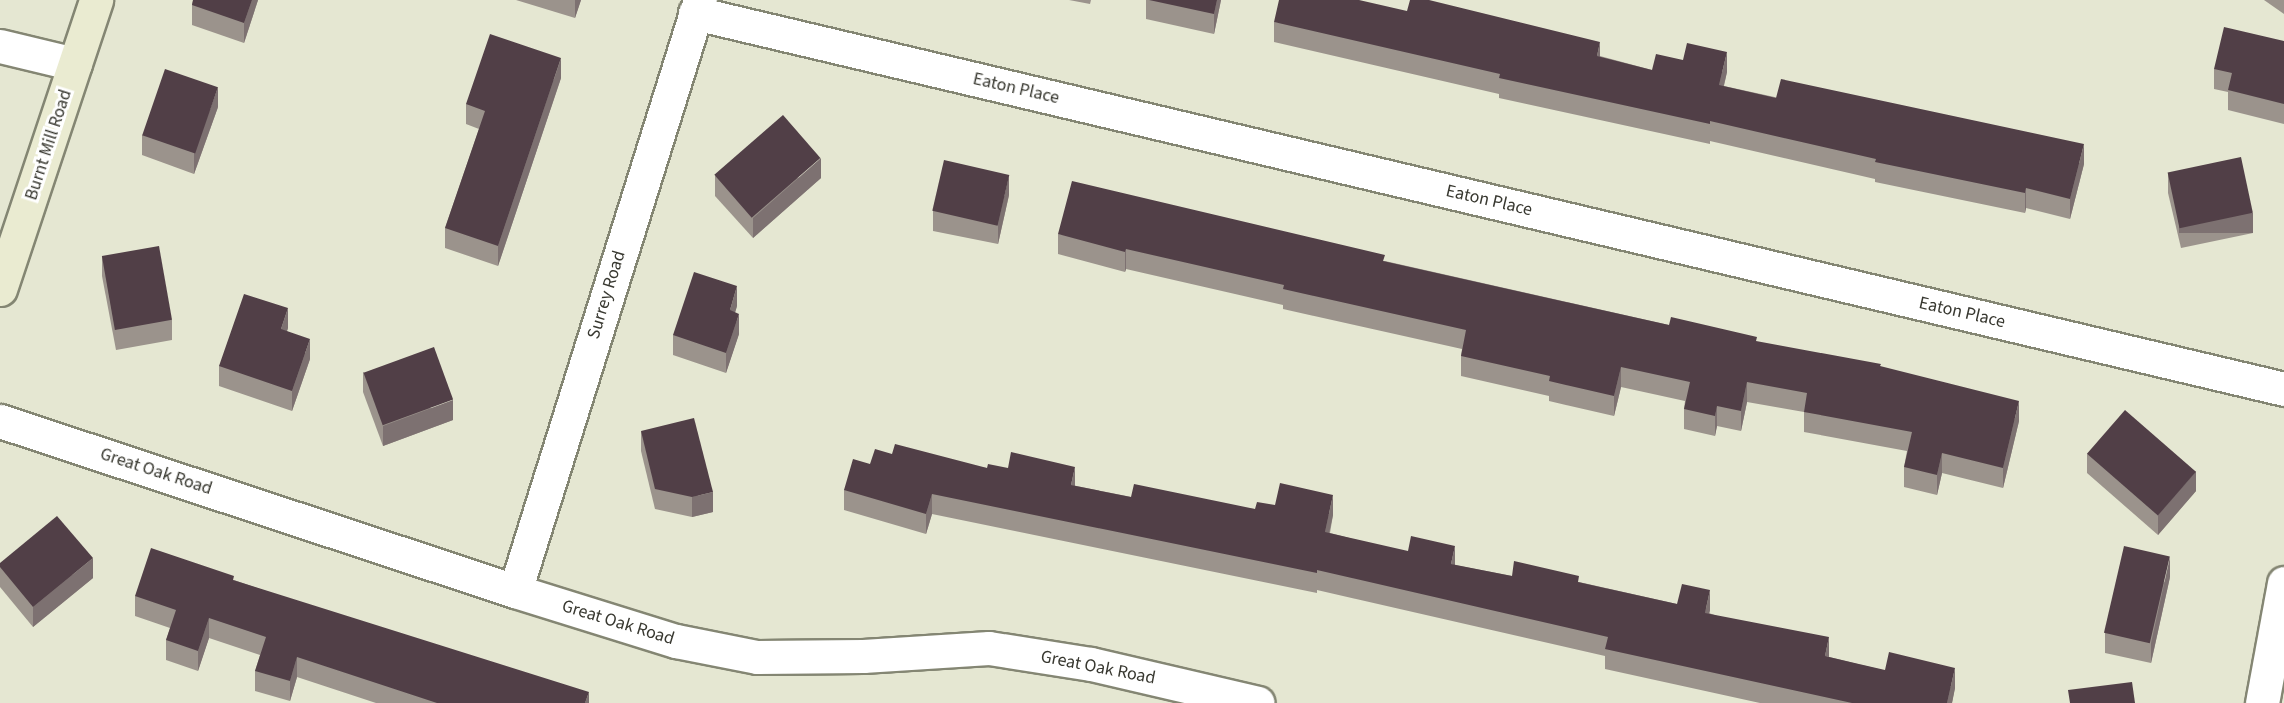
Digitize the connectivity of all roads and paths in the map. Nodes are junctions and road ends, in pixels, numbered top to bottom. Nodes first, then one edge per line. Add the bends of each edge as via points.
1 (96, 0) edge
2 (697, 7) edge
3 (0, 45) edge
4 (75, 64) junction
5 (0, 289) edge
6 (2284, 389) edge
7 (0, 421) edge
8 (2284, 583) edge
9 (515, 591) junction
10 (1258, 703) edge
11 (2262, 703) edge

1 - 4 main road, Burnt Mill Road
2 - 6 street, Eaton Place
2 - 9 street, Surrey Road
3 - 4 street
4 - 5 main road, Burnt Mill Road
7 - 9 street, Great Oak Road
8 - 11 street
9 - 10 street, Great Oak Road via 676,641 757,657 863,656 989,648 1091,664

